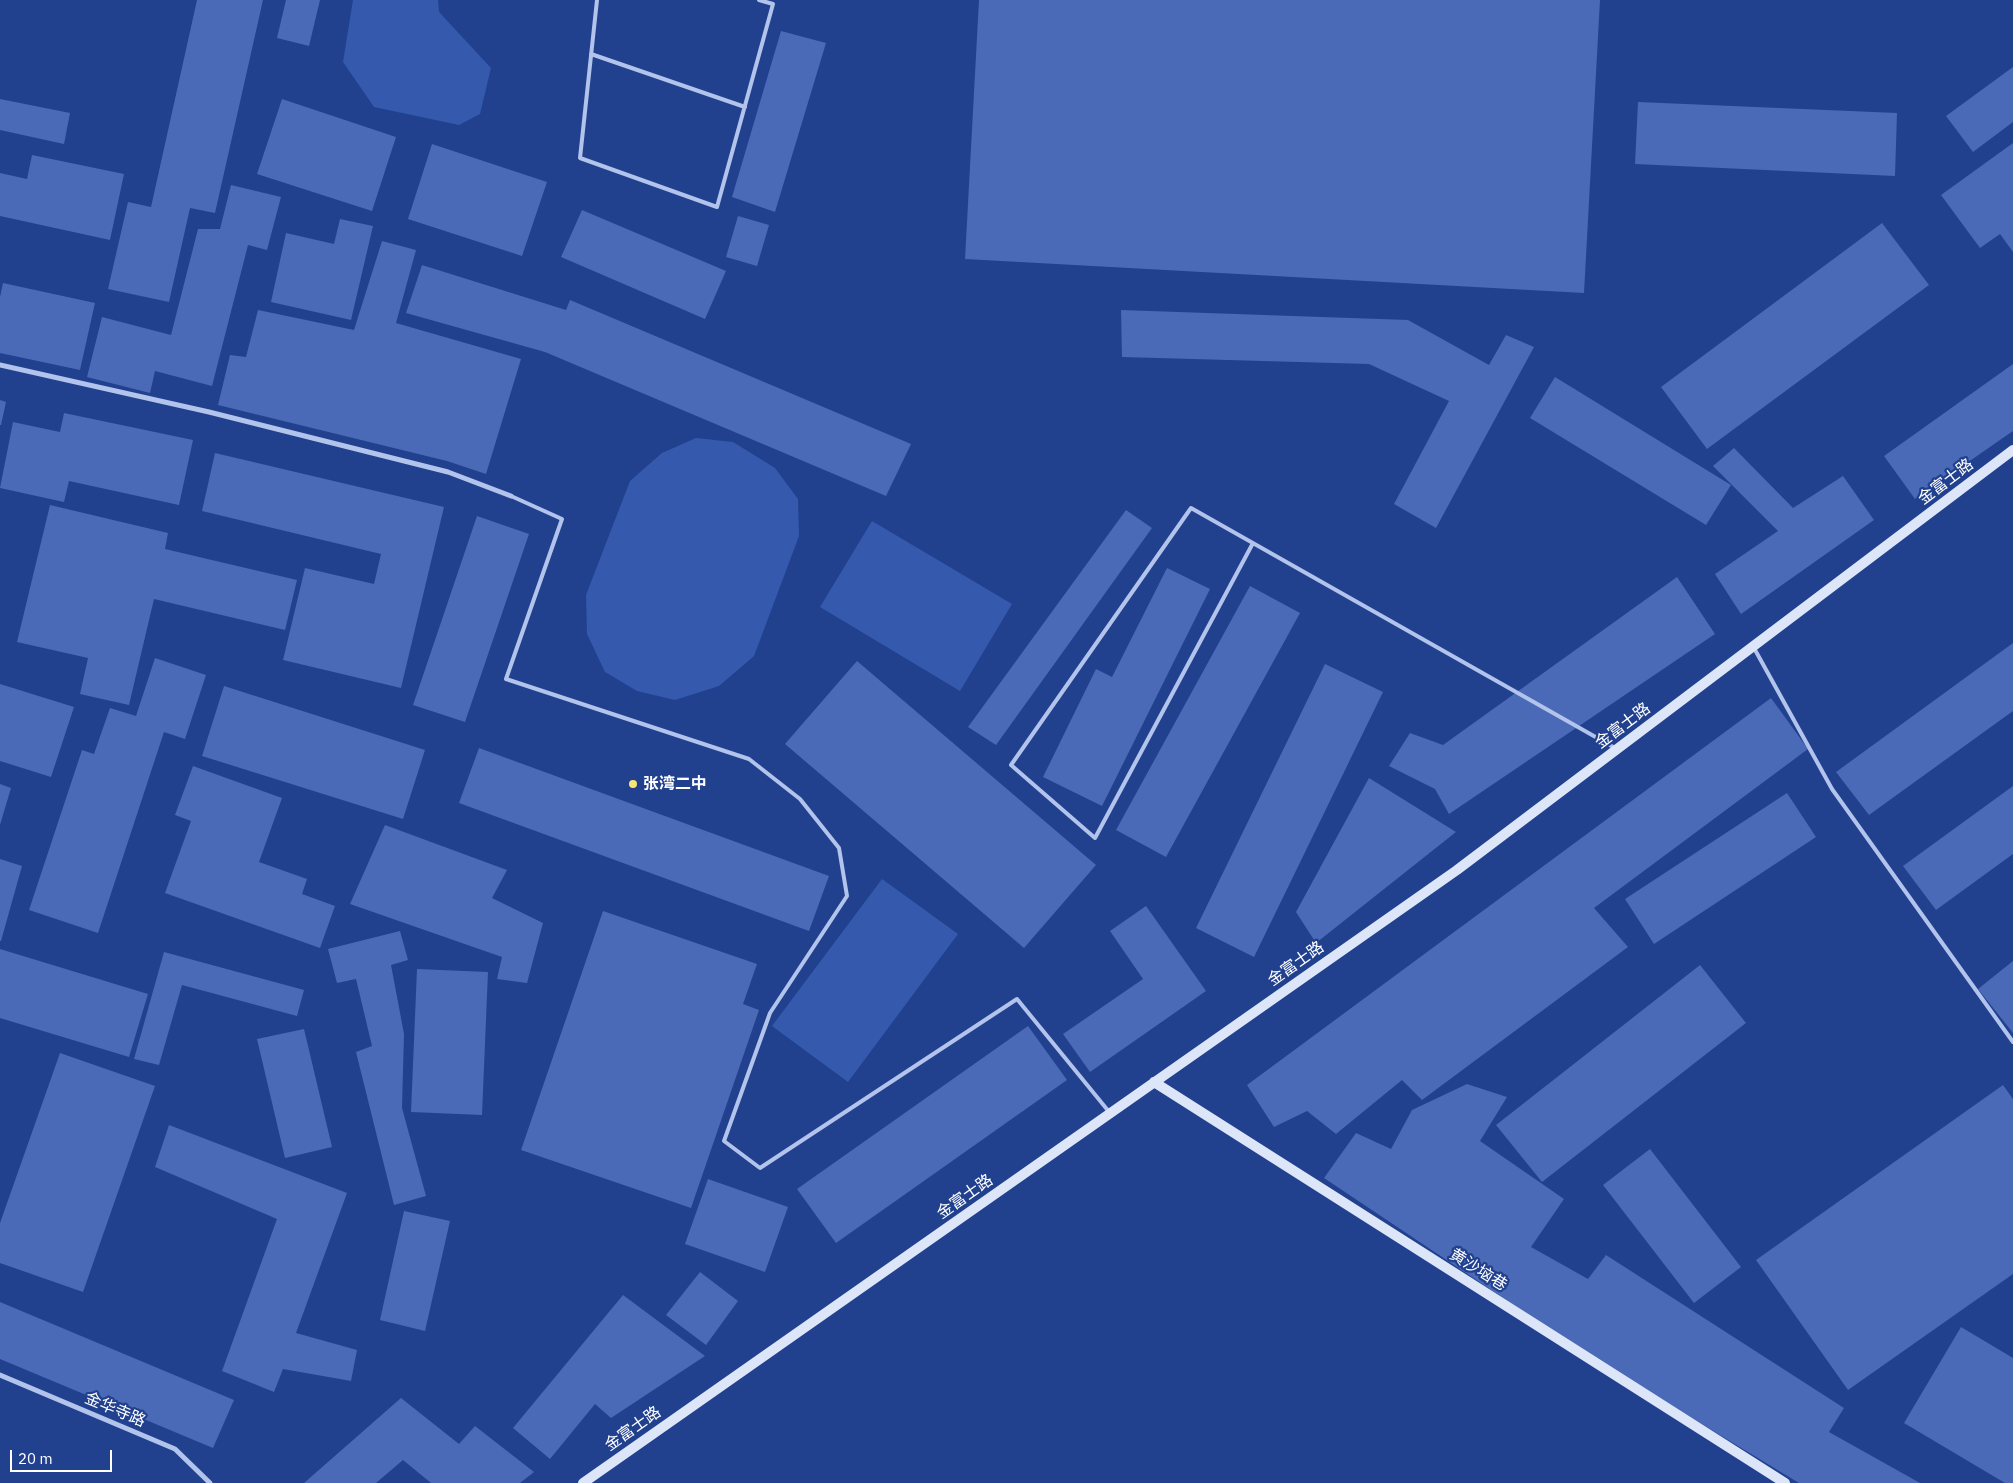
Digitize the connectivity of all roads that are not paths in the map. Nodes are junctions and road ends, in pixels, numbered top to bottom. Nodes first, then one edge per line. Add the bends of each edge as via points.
1 (597, 0) edge
2 (759, 0) edge
3 (591, 54) junction
4 (745, 107) junction
5 (0, 365) edge
6 (2013, 450) edge
7 (511, 496) joint
8 (1253, 543) junction
9 (1753, 646) junction
10 (1617, 749) junction
11 (2013, 1042) edge
12 (1154, 1082) junction
13 (1110, 1113) junction
14 (0, 1376) edge
15 (210, 1483) edge
16 (583, 1483) edge
17 (1785, 1483) edge

1 - 3 lane
2 - 4 lane via 773,4
3 - 4 lane
3 - 4 lane via 580,158 717,207
5 - 7 street via 209,412 448,472
6 - 9 street, 金富士路
7 - 13 lane via 562,519 506,679 749,759 800,799 839,848 848,896 770,1012 724,1142 760,1168 1017,999
8 - 8 lane via 1191,508 1011,765 1095,838
8 - 10 lane
9 - 10 street, 金富士路
9 - 11 lane via 1832,788
10 - 12 street, 金富士路 via 1457,870
12 - 13 street, 金富士路
12 - 17 street, 黄沙垴巷
13 - 16 street, 金富士路
14 - 15 street, 金华寺路 via 175,1449

